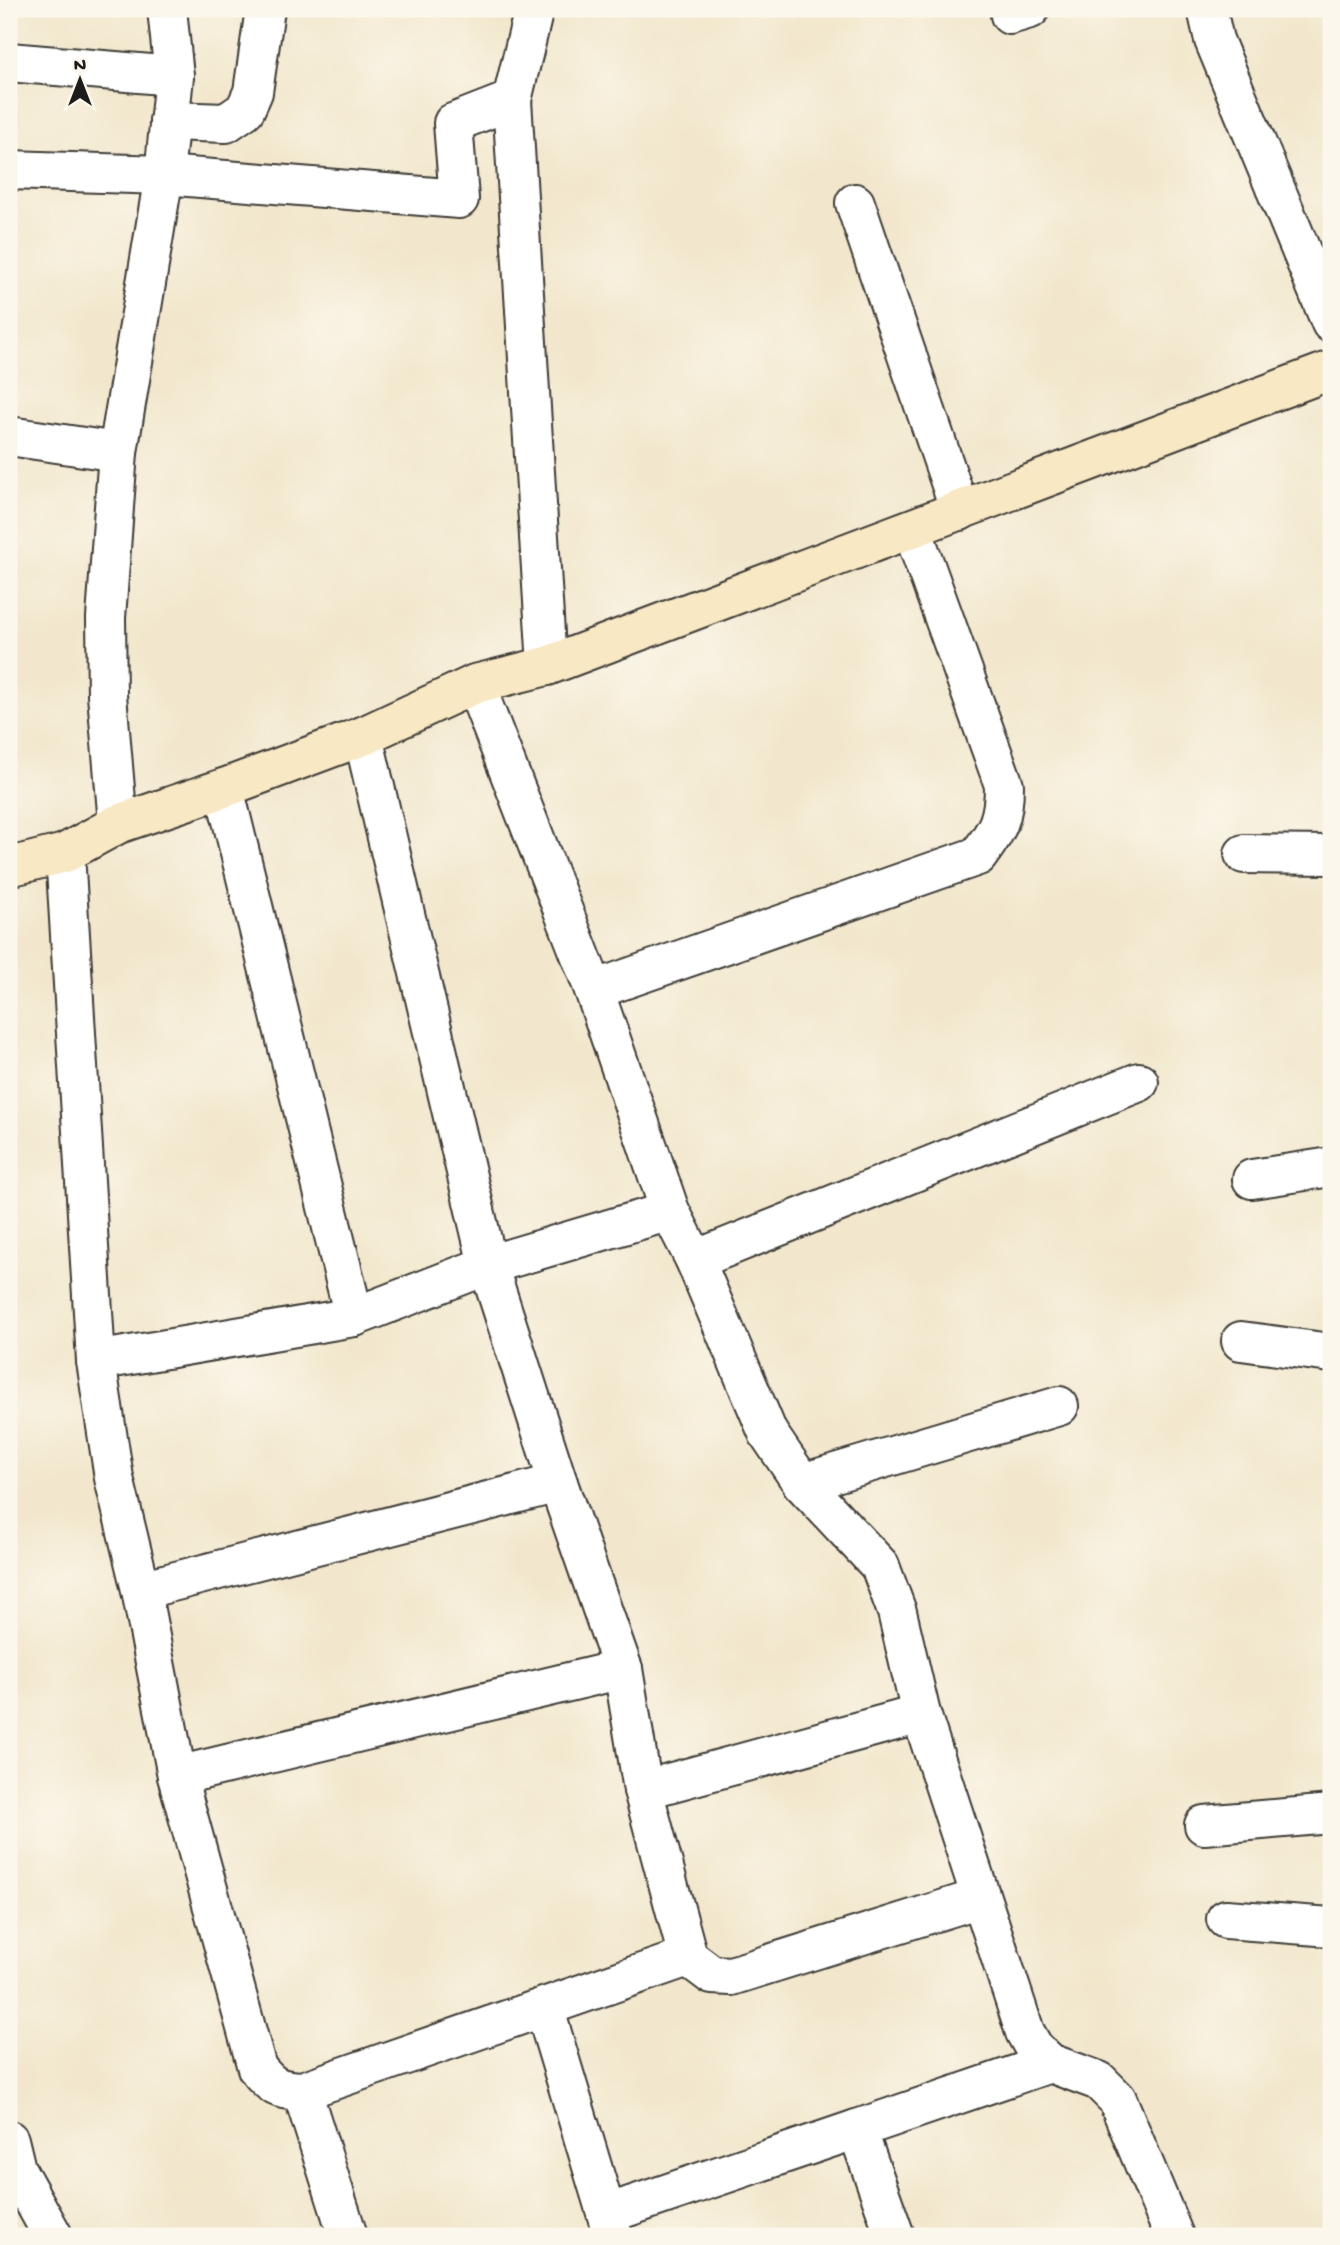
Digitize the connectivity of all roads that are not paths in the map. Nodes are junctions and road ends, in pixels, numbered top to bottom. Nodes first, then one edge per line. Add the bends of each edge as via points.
1 (167, 9) edge
2 (265, 9) edge
3 (534, 9) edge
4 (1012, 9) edge
5 (1030, 9) edge
6 (1207, 9) edge
7 (9, 62) edge
8 (174, 76) junction
9 (512, 100) junction
10 (169, 121) junction
11 (9, 170) edge
12 (164, 175) junction
13 (855, 203) dead end
14 (1331, 323) edge
15 (1331, 370) edge
16 (9, 436) edge
17 (118, 452) junction
18 (960, 511) junction
19 (912, 529) junction
20 (547, 666) junction
21 (475, 684) junction
22 (363, 736) junction
23 (224, 788) junction
24 (118, 824) junction
25 (65, 853) junction
26 (1244, 854) dead end
27 (1331, 855) edge
28 (9, 867) edge
29 (594, 990) junction
30 (1139, 1082) dead end
31 (1331, 1167) edge
32 (1252, 1179) dead end
33 (670, 1211) junction
34 (695, 1260) junction
35 (488, 1265) junction
36 (354, 1317) junction
37 (1241, 1341) dead end
38 (1331, 1353) edge
39 (96, 1361) junction
40 (1059, 1406) dead end
41 (558, 1483) junction
42 (802, 1483) junction
43 (141, 1590) junction
44 (623, 1669) junction
45 (921, 1714) junction
46 (177, 1776) junction
47 (643, 1790) junction
48 (1331, 1814) edge
49 (1204, 1825) dead end
50 (979, 1898) junction
51 (1226, 1919) dead end
52 (1331, 1927) edge
53 (688, 1957) junction
54 (544, 2007) junction
55 (1050, 2063) junction
56 (303, 2091) junction
57 (857, 2129) junction
58 (9, 2140) edge
59 (610, 2225) edge
60 (53, 2236) edge
61 (348, 2236) edge
62 (895, 2236) edge
63 (1174, 2236) edge

1 - 8 street
2 - 10 street via 253,92 245,110 226,123
3 - 9 street
4 - 5 street via 1010,15
6 - 14 street via 1214,40
7 - 8 street
8 - 10 street
9 - 12 street via 453,122 459,199
9 - 20 street
10 - 12 street
11 - 12 street
12 - 17 street
13 - 18 street
15 - 18 street
16 - 17 street
17 - 24 street via 106,618
18 - 19 street
19 - 20 street
19 - 29 street via 1004,785 1004,811 993,836 978,856
20 - 21 street
21 - 22 street
21 - 29 street
22 - 23 street
22 - 35 street
23 - 24 street
23 - 36 street
24 - 25 street
25 - 28 street
25 - 39 street
26 - 27 street
29 - 33 street
30 - 34 street
31 - 32 street
33 - 34 street
33 - 35 street
34 - 42 street via 768,1433
35 - 36 street
35 - 41 street
36 - 39 street
37 - 38 street
39 - 43 street via 114,1478
40 - 42 street
41 - 43 street
41 - 44 street
42 - 45 street via 880,1566 897,1612
43 - 46 street
44 - 46 street
44 - 47 street
45 - 47 street
45 - 50 street
46 - 56 street via 257,2068 282,2090
47 - 53 street
48 - 49 street
50 - 53 street via 731,1976 712,1975
50 - 55 street via 1025,2032
51 - 52 street
53 - 54 street
54 - 56 street
54 - 59 street
55 - 57 street
55 - 63 street via 1099,2081 1117,2099
56 - 61 street
57 - 59 street
57 - 62 street
58 - 60 street via 16,2169

